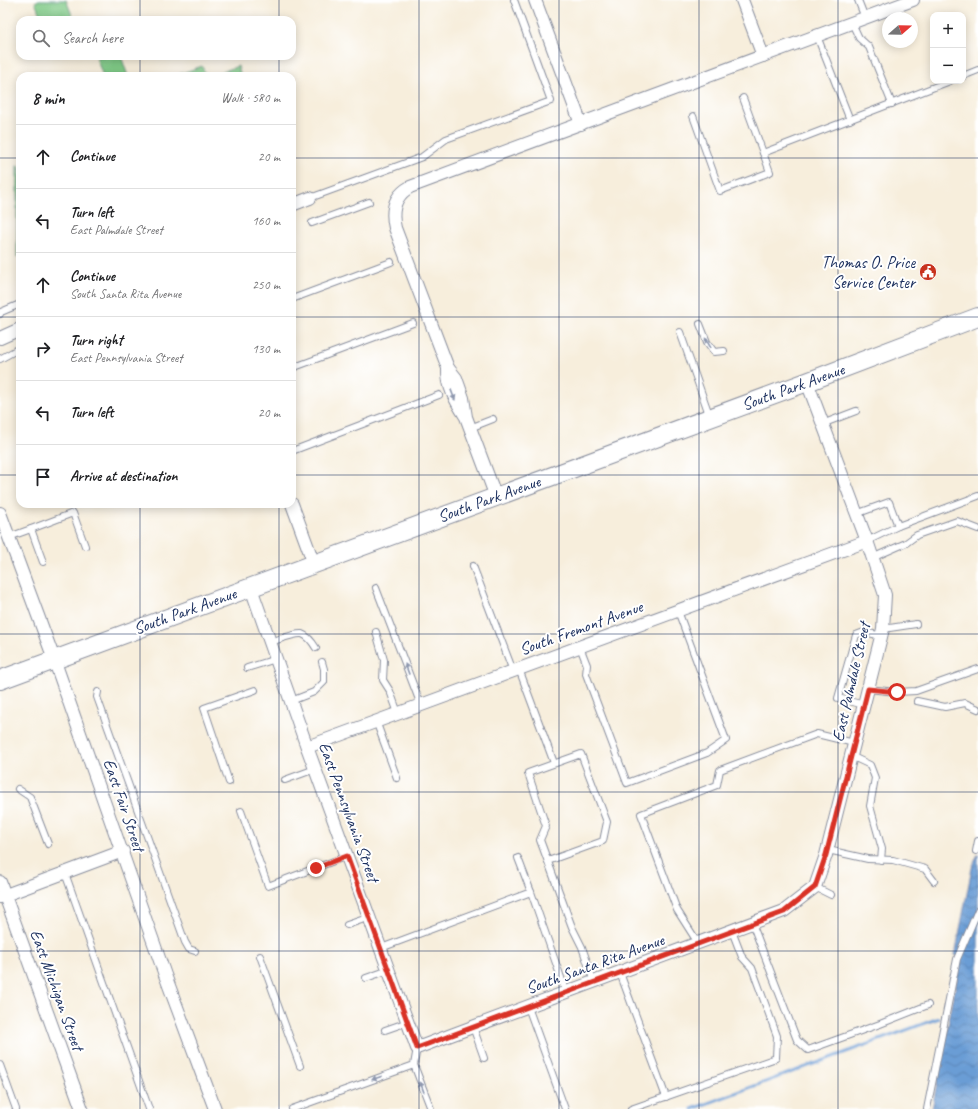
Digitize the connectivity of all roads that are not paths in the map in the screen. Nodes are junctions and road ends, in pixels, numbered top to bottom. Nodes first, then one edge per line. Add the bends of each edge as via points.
1 (514, 0) edge
2 (535, 0) edge
3 (742, 0) edge
4 (858, 0) edge
5 (913, 0) edge
6 (865, 18) junction
7 (852, 23) junction
8 (817, 36) junction
9 (762, 56) junction
10 (978, 70) edge
11 (966, 75) edge
12 (942, 84) edge
13 (743, 98) dead end
14 (892, 104) junction
15 (693, 116) dead end
16 (850, 120) junction
17 (581, 124) junction
18 (762, 153) junction
19 (310, 198) joint
20 (369, 202) dead end
21 (296, 203) edge
22 (312, 223) dead end
23 (391, 262) dead end
24 (296, 298) edge
25 (16, 306) edge
26 (0, 314) edge
27 (978, 317) edge
28 (413, 323) dead end
29 (700, 324) dead end
30 (16, 331) edge
31 (680, 332) dead end
32 (0, 338) edge
33 (16, 350) edge
34 (724, 351) dead end
35 (0, 359) edge
36 (296, 367) edge
37 (807, 382) junction
38 (439, 395) dead end
39 (856, 411) dead end
40 (710, 418) junction
41 (493, 419) dead end
42 (822, 424) junction
43 (470, 428) junction
44 (296, 449) edge
45 (978, 496) edge
46 (496, 497) junction
47 (293, 508) edge
48 (0, 513) edge
49 (856, 514) junction
50 (898, 526) junction
51 (31, 529) junction
52 (978, 529) edge
53 (8, 537) junction
54 (867, 541) junction
55 (85, 546) dead end
56 (872, 558) junction
57 (43, 562) dead end
58 (314, 564) junction
59 (473, 566) dead end
60 (251, 588) junction
61 (376, 588) dead end
62 (678, 611) junction
63 (916, 624) dead end
64 (376, 632) dead end
65 (882, 633) junction
66 (270, 642) junction
67 (580, 646) junction
68 (316, 648) dead end
69 (54, 659) junction
70 (276, 659) junction
71 (322, 662) dead end
72 (247, 668) dead end
73 (516, 670) junction
74 (978, 670) edge
75 (0, 680) edge
76 (868, 689) junction
77 (255, 690) dead end
78 (98, 692) dead end
79 (291, 701) junction
80 (917, 701) dead end
81 (421, 705) junction
82 (864, 705) junction
83 (978, 708) edge
84 (398, 714) junction
85 (376, 721) junction
86 (854, 743) junction
87 (307, 747) junction
88 (851, 756) junction
89 (554, 764) junction
90 (315, 769) junction
91 (397, 778) dead end
92 (285, 780) dead end
93 (229, 782) dead end
94 (18, 789) dead end
95 (241, 811) dead end
96 (978, 841) edge
97 (48, 844) dead end
98 (828, 850) junction
99 (122, 851) junction
100 (976, 851) dead end
101 (347, 856) junction
102 (518, 858) dead end
103 (881, 860) junction
104 (548, 861) junction
105 (65, 873) junction
106 (934, 881) dead end
107 (0, 882) edge
108 (815, 887) junction
109 (531, 892) junction
110 (831, 895) dead end
111 (2, 896) edge
112 (978, 910) edge
113 (370, 917) junction
114 (752, 923) junction
115 (347, 925) dead end
116 (732, 931) junction
117 (698, 943) junction
118 (381, 948) junction
119 (195, 951) dead end
120 (260, 956) dead end
121 (389, 970) junction
122 (620, 973) junction
123 (366, 978) dead end
124 (594, 982) junction
125 (566, 992) junction
126 (928, 1005) dead end
127 (528, 1007) junction
128 (408, 1022) junction
129 (473, 1027) junction
130 (385, 1030) dead end
131 (417, 1048) junction
132 (484, 1058) dead end
133 (0, 1065) edge
134 (414, 1065) junction
135 (300, 1066) dead end
136 (666, 1097) junction
137 (16, 1109) edge
138 (82, 1109) edge
139 (149, 1109) edge
140 (214, 1109) edge
141 (292, 1109) edge
142 (431, 1109) edge
143 (565, 1109) edge
144 (631, 1109) edge
145 (927, 1109) edge

1 - 19 lane via 551,101 446,139 422,157
2 - 17 street
3 - 9 street
4 - 6 lane
5 - 6 street
6 - 7 street
7 - 8 street
7 - 14 lane via 859,38 869,47
8 - 9 street
8 - 16 lane
9 - 17 street
10 - 11 lane
12 - 14 lane
13 - 18 lane
14 - 16 lane
15 - 18 lane via 720,190 770,172
16 - 18 lane
17 - 43 street via 410,187 398,196 395,204 393,213 396,228 448,368 456,378
19 - 21 street
20 - 22 lane
23 - 24 lane
25 - 26 lane
27 - 37 main road, South Park Avenue
28 - 36 lane
34 -> 29 lane via 714,352
30 - 32 street
31 - 40 lane
33 - 35 lane
37 - 40 main road, South Park Avenue
37 - 42 street, East Palmdale Street
38 - 44 lane
39 - 42 lane
40 - 46 main road, South Park Avenue
41 - 43 lane
42 - 49 street, East Palmdale Street
43 - 46 street
45 - 50 lane
46 - 58 main road, South Park Avenue
47 - 58 street
48 - 53 street, East Fair Street
49 - 50 lane via 889,502
49 - 54 street, East Palmdale Street
50 - 54 lane
51 - 53 lane
51 - 55 lane via 73,513
51 - 57 lane
52 - 56 lane via 957,521 916,535 906,544
53 - 69 street, East Fair Street
54 - 56 street, East Palmdale Street
54 - 62 street, South Fremont Avenue
56 - 65 street, East Palmdale Street via 885,595
58 - 60 main road, South Park Avenue
59 - 73 lane
60 - 66 street, East Pennsylvania Street
60 - 69 main road, South Park Avenue
81 -> 61 lane
62 - 67 street, South Fremont Avenue
62 - 67 lane via 726,740 707,753 627,783 586,674 587,665
63 - 65 lane
64 - 84 lane via 384,660 383,680
65 - 76 street, East Palmdale Street
65 - 82 lane via 864,632 856,635 838,698
66 - 68 lane via 302,634
66 - 70 street, East Pennsylvania Street
67 - 73 street, South Fremont Avenue
69 - 75 main road, South Park Avenue
69 - 99 street, East Fair Street
70 - 72 lane
70 - 79 street, East Pennsylvania Street
71 - 79 lane via 324,682 314,692
73 - 81 street, South Fremont Avenue
73 - 89 lane
74 - 76 lane via 916,691
76 - 82 street, East Palmdale Street
77 - 93 lane via 204,708
78 - 119 lane via 97,697 185,942 190,950
79 - 87 street, East Pennsylvania Street
80 - 83 lane via 945,707 965,703
81 - 84 street, South Fremont Avenue
82 - 86 street, East Palmdale Street
84 - 85 street, South Fremont Avenue
85 - 87 street, South Fremont Avenue
85 - 91 lane
86 - 88 street, East Palmdale Street
86 - 117 lane via 817,734 720,770 717,785 641,814 677,910
87 - 90 street, East Pennsylvania Street
88 - 98 street, East Palmdale Street
88 - 103 lane via 870,765 875,778 870,806 882,849
89 - 104 lane via 528,773 546,826 540,840
89 - 104 lane via 581,754 607,822 603,841
90 - 92 lane
90 - 101 street, East Pennsylvania Street
94 - 97 lane via 30,797
95 - 101 lane via 268,886
96 - 100 lane
98 - 103 lane
98 - 108 street, East Palmdale Street
99 - 105 street
99 - 140 street, East Fair Street
101 - 113 street, East Pennsylvania Street
102 - 109 lane
103 - 106 lane via 893,860 925,869
104 - 124 lane
105 - 111 street
105 - 139 lane
107 - 111 street, East Michigan Street
108 - 110 lane
108 - 114 street, South Santa Rita Avenue via 784,912
109 - 118 lane
109 - 125 lane
111 - 138 street, East Michigan Street
112 - 145 lane via 957,959
113 - 115 lane
113 - 118 street, East Pennsylvania Street
114 - 116 street, South Santa Rita Avenue
114 - 126 lane via 797,1040 808,1050
116 - 117 street, South Santa Rita Avenue
116 - 136 lane via 742,957 752,968 777,1036 776,1058
117 - 122 street, South Santa Rita Avenue
118 - 121 street, East Pennsylvania Street
120 - 135 lane
121 - 123 lane
121 - 128 street, East Pennsylvania Street
122 - 124 street, South Santa Rita Avenue
122 - 136 lane
124 - 125 street, South Santa Rita Avenue
125 - 127 street, South Santa Rita Avenue
127 - 129 street, South Santa Rita Avenue
127 - 143 lane
128 - 130 lane
128 - 131 street, East Pennsylvania Street
129 - 131 street, South Santa Rita Avenue
129 - 132 lane
131 - 134 lane
133 - 137 lane
134 -> 141 lane
142 -> 134 lane
136 - 144 lane

